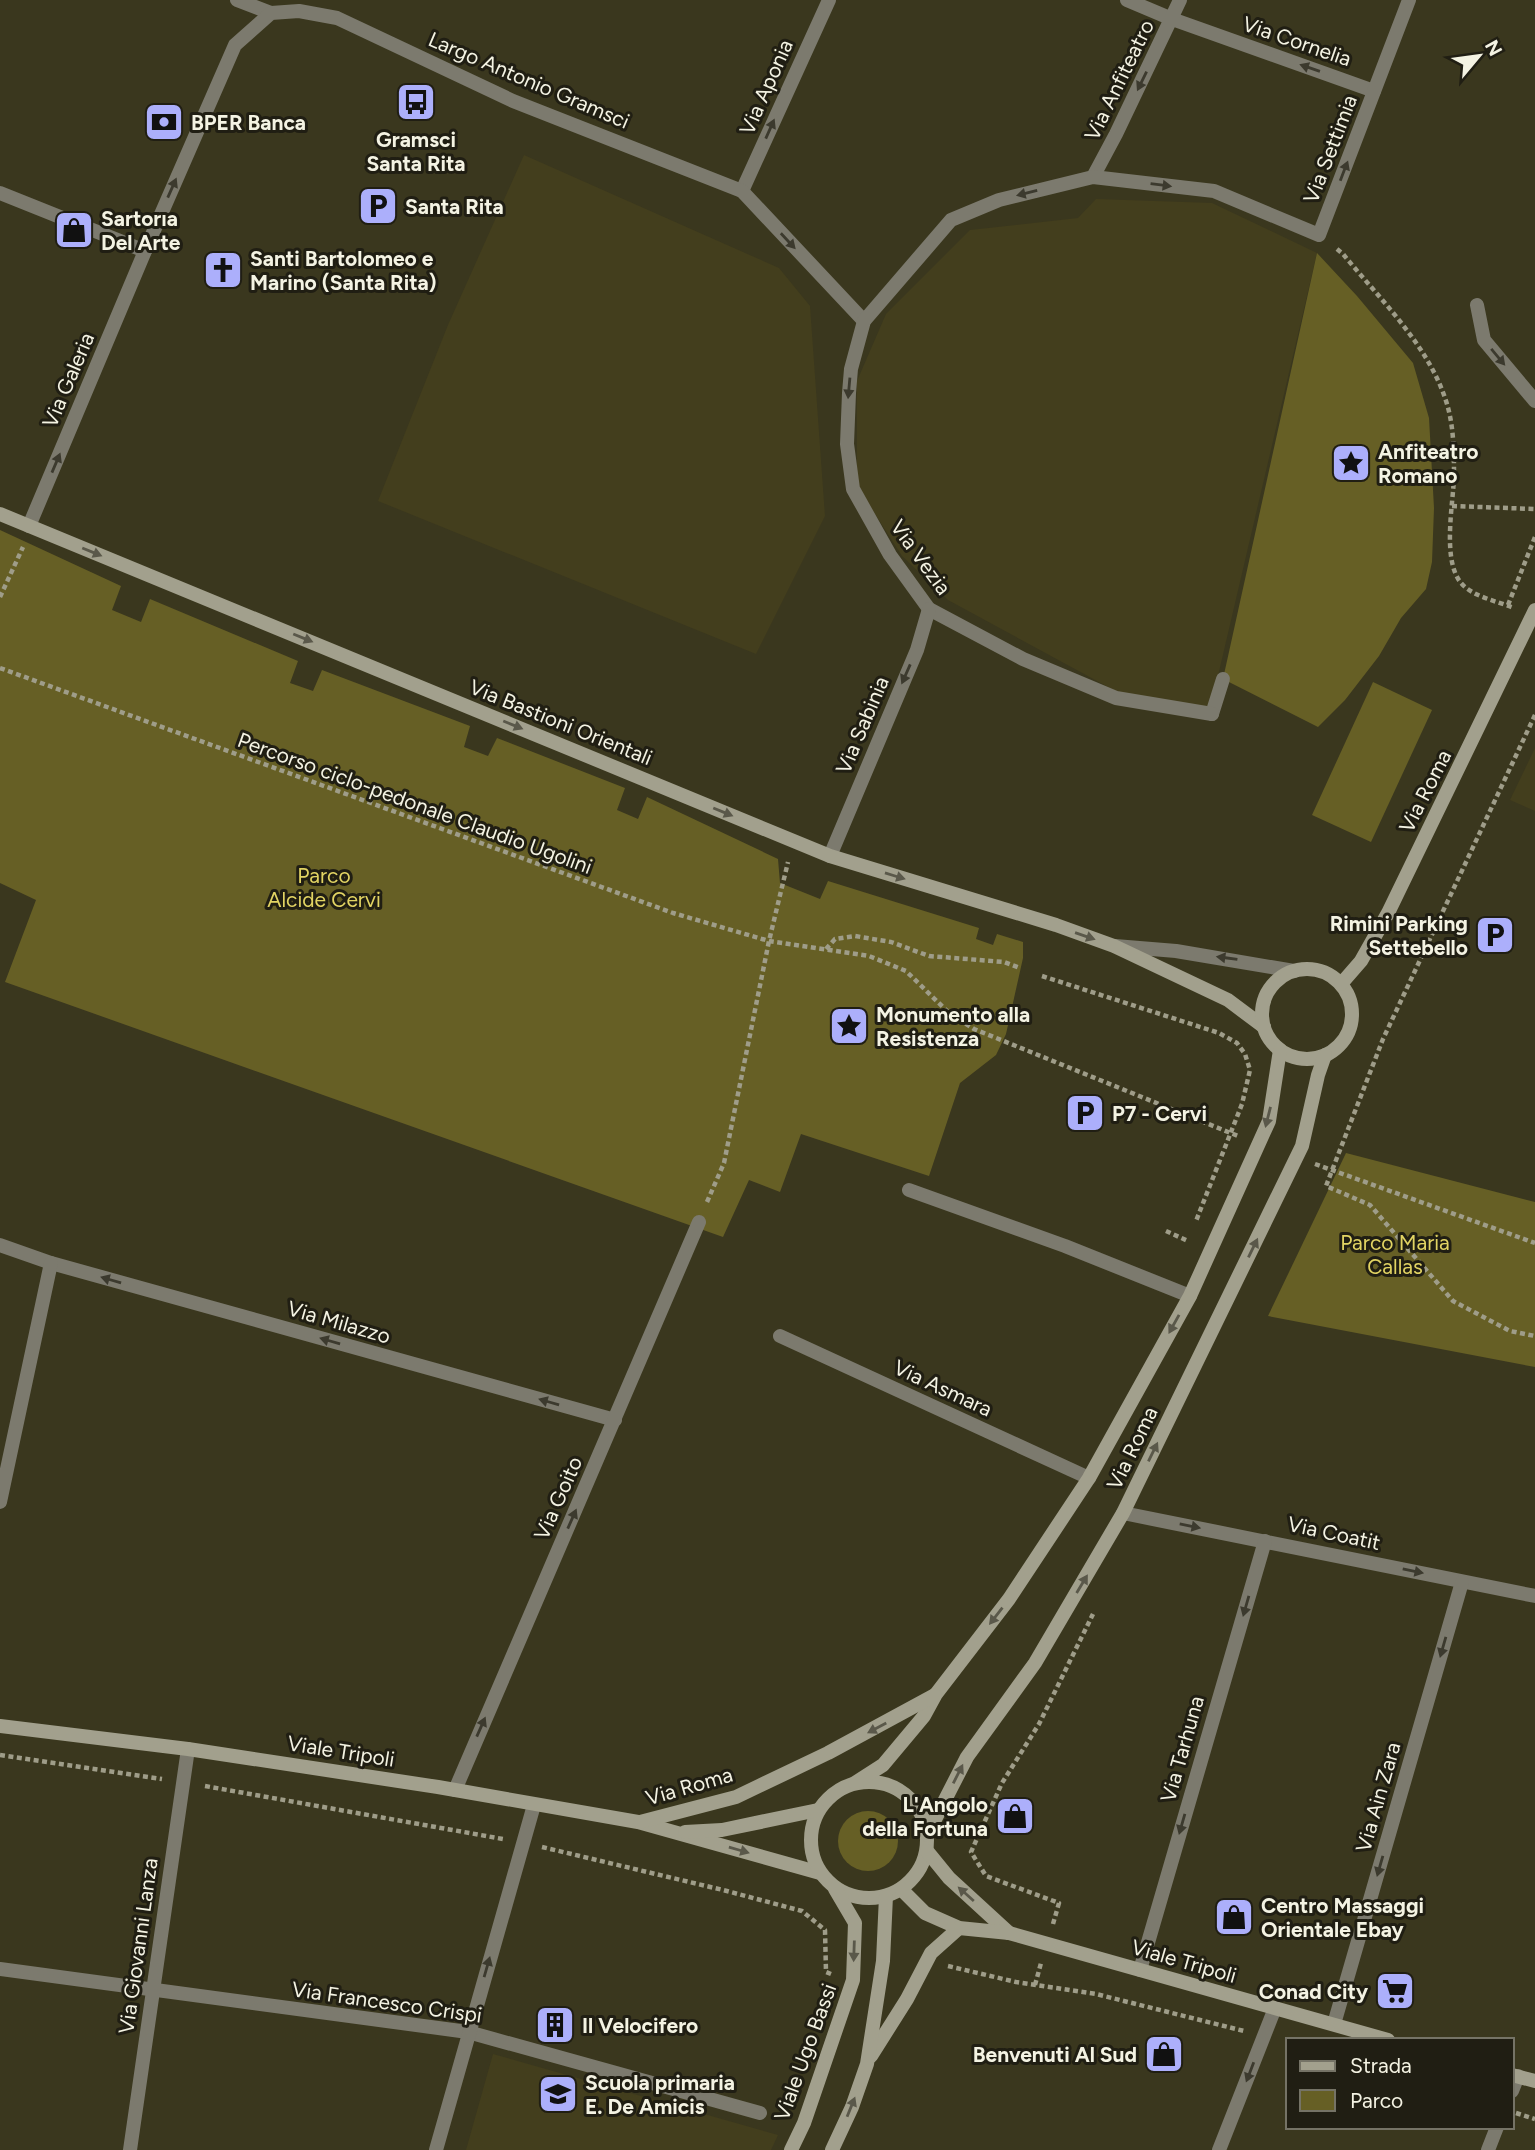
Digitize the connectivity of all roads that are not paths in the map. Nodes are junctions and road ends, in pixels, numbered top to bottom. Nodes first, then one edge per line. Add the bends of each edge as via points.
1 (237, 0) edge
2 (829, 0) edge
3 (1127, 0) edge
4 (1180, 0) edge
5 (1409, 0) edge
6 (310, 8) edge
7 (271, 13) junction
8 (1172, 19) junction
9 (1374, 90) junction
10 (1093, 177) junction
11 (742, 191) junction
12 (0, 193) edge
13 (1320, 235) joint
14 (145, 251) junction
15 (1477, 305) dead end
16 (864, 321) junction
17 (1535, 401) edge
18 (0, 514) edge
19 (29, 526) junction
20 (929, 609) junction
21 (1534, 612) edge
22 (1223, 679) dead end
23 (830, 856) junction
24 (1114, 946) junction
25 (1294, 971) junction
26 (1341, 984) junction
27 (1264, 1027) junction
28 (1280, 1050) junction
29 (1325, 1055) junction
30 (909, 1190) dead end
31 (699, 1222) road end
32 (0, 1245) edge
33 (51, 1263) junction
34 (1190, 1296) junction
35 (780, 1336) dead end
36 (615, 1420) junction
37 (1089, 1478) junction
38 (0, 1502) edge
39 (1124, 1513) junction
40 (1265, 1541) junction
41 (1462, 1582) junction
42 (1535, 1596) edge
43 (936, 1694) junction
44 (0, 1726) edge
45 (188, 1749) junction
46 (855, 1783) junction
47 (455, 1790) junction
48 (534, 1805) junction
49 (818, 1810) junction
50 (638, 1822) junction
51 (673, 1832) junction
52 (927, 1835) junction
53 (927, 1851) junction
54 (820, 1873) junction
55 (835, 1888) junction
56 (901, 1889) junction
57 (886, 1896) junction
58 (959, 1928) junction
59 (1009, 1933) junction
60 (0, 1969) edge
61 (1140, 1970) junction
62 (152, 1989) junction
63 (1275, 2008) junction
64 (1334, 2024) junction
65 (468, 2032) junction
66 (1381, 2038) edge
67 (867, 2063) junction
68 (1515, 2076) edge
69 (1535, 2081) edge
70 (760, 2113) dead end
71 (1496, 2129) edge
72 (130, 2150) edge
73 (436, 2150) edge
74 (791, 2150) edge
75 (832, 2150) edge
76 (1219, 2150) edge
77 (1488, 2150) edge

1 - 7 street
11 -> 2 street, Via Aponia
3 - 8 street, Via Cornelia
4 - 8 street, Via Anfiteatro
5 - 9 street, Via Settimia
6 - 7 street
6 - 11 street, Largo Antonio Gramsci via 513,101
14 -> 7 street, Via Galeria via 235,45
9 -> 8 street, Via Cornelia
8 -> 10 street, Via Anfiteatro
13 -> 9 street, Via Settimia
10 -> 13 street, Via Vezia via 1214,191
10 -> 16 street, Via Vezia via 999,200 951,220
11 -> 16 street
12 - 14 street
19 -> 14 street, Via Galeria
15 -> 17 street via 1484,340
16 -> 20 street, Via Vezia via 849,393 847,444 853,489 890,555
18 - 19 street, Via Bastioni Orientali
19 -> 23 street, Via Bastioni Orientali
20 - 22 street, Via Vezia via 1023,659 1116,698 1212,713
20 -> 23 street, Via Sabinia via 917,650
21 - 26 street, Via Roma via 1388,914 1361,961
23 -> 24 street, Via Bastioni Orientali
25 -> 24 street, Via Bastioni Orientali
24 - 27 street, Via Bastioni Orientali via 1228,1000
25 - 26 street via 1320,971
25 - 27 street via 1283,975 1267,992
26 - 29 street via 1352,1007 1351,1024 1345,1039
27 - 28 street
28 - 29 street via 1302,1059
28 -> 34 street, Via Roma via 1269,1121
39 -> 29 street, Via Roma via 1302,1146
30 - 34 street
31 - 36 street, Via Goito
32 - 33 street, Via Milazzo
36 -> 33 street, Via Milazzo
33 - 38 street
34 -> 37 street, Via Roma
35 - 37 street, Via Asmara
47 -> 36 street, Via Goito
37 -> 43 street, Via Roma via 1009,1599
39 -> 40 street, Via Coatit
52 -> 39 street, Via Roma via 967,1757 1035,1662
40 -> 41 street, Via Coatit
40 -> 61 street, Via Tarhuna
41 - 42 street, Via Coatit
41 -> 64 street, Via Ain Zara
43 - 46 street, Via Roma via 924,1716 883,1765
43 -> 50 street, Via Roma via 736,1797
44 - 45 street, Viale Tripoli
45 - 47 street, Viale Tripoli
45 - 62 street, Via Giovanni Lanza
46 - 49 street via 840,1788
46 - 52 street via 869,1781 897,1788 925,1821
47 - 48 street, Viale Tripoli
48 - 50 street, Viale Tripoli
65 -> 48 street
49 - 51 street, Viale Tripoli via 722,1830
49 - 54 street via 812,1822 811,1849
50 - 51 street, Viale Tripoli
51 -> 54 street, Viale Tripoli
52 - 53 street
53 - 56 street via 917,1873
59 -> 53 street, Viale Tripoli via 949,1878
54 - 55 street
55 - 57 street via 859,1898
55 -> 74 street, Viale Ugo Bassi via 855,1923 853,1980
56 - 57 street
56 - 58 street, Viale Tripoli via 925,1913
57 - 67 street via 883,1961
58 - 59 street, Viale Tripoli
58 - 67 street via 931,1952
59 - 61 street, Viale Tripoli
60 - 62 street, Via Francesco Crispi
61 - 63 street, Viale Tripoli
62 - 65 street, Via Francesco Crispi
62 - 72 street, Via Giovanni Lanza
63 - 64 street, Viale Tripoli
63 -> 76 street
64 - 66 street, Viale Tripoli
65 - 70 street, Via Francesco Crispi
65 - 73 street
75 -> 67 street
68 - 69 street
71 - 77 street

